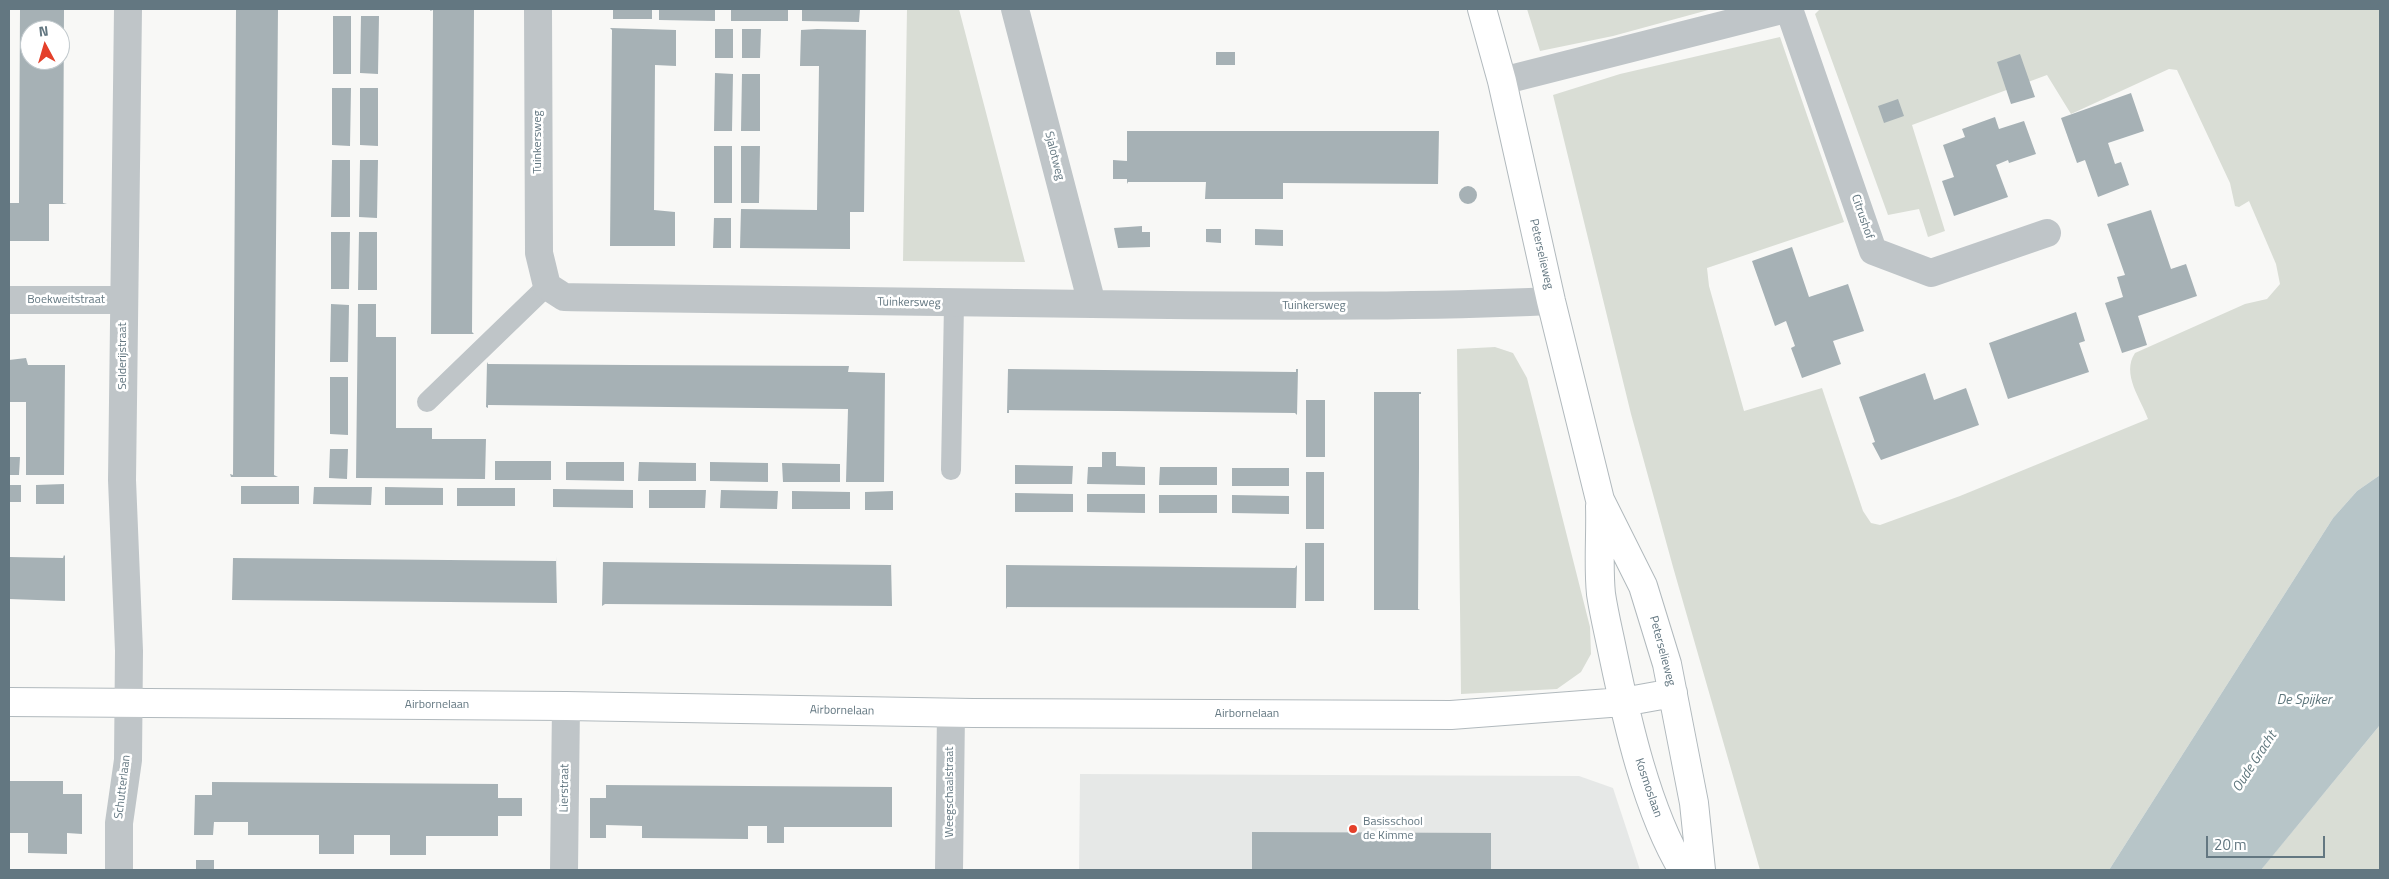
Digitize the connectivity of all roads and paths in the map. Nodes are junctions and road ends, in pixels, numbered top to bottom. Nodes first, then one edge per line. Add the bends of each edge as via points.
1 (128, 9) edge
2 (538, 9) edge
3 (1015, 9) edge
4 (1482, 9) edge
5 (1786, 9) edge
6 (1789, 9) edge
7 (1502, 81) junction
8 (2046, 233) dead end
9 (547, 286) junction
10 (9, 300) edge
11 (124, 300) junction
12 (1551, 301) junction
13 (954, 304) junction
14 (1092, 304) junction
15 (427, 402) dead end
16 (951, 470) dead end
17 (1600, 500) junction
18 (1673, 693) junction
19 (9, 702) edge
20 (1623, 702) junction
21 (128, 703) junction
22 (566, 706) junction
23 (951, 713) junction
24 (119, 870) edge
25 (564, 870) edge
26 (950, 870) edge
27 (1683, 870) edge
28 (1701, 870) edge

1 - 11 street, Selderijstraat
2 - 9 street, Tuinkersweg via 539,253
3 - 14 street, Sjalotweg
4 - 7 street, Peterselieweg
5 - 7 street
6 - 8 street, Citrushof via 1873,251 1931,274
7 - 12 street, Peterselieweg
9 - 13 street, Tuinkersweg via 564,296
9 - 15 lane
10 - 11 street, Boekweitstraat
11 - 21 street, Selderijstraat via 122,480 130,652
12 - 14 street, Tuinkersweg via 1447,306
12 - 17 street, Peterselieweg
13 - 14 street, Tuinkersweg
13 - 16 lane
17 - 18 street, Peterselieweg via 1643,586
17 - 20 street, Peterselieweg via 1601,593
18 - 20 street, Airbornelaan
18 - 28 street via 1694,803
19 - 21 street, Airbornelaan
20 - 23 street, Airbornelaan via 1451,714
20 - 27 street, Kosmoslaan via 1636,754 1657,814
21 - 22 street, Airbornelaan
21 - 24 street, Schutterlaan via 128,760 119,822
22 - 23 street, Airbornelaan
22 - 25 street, Lierstraat
23 - 26 street, Weegschaalstraat

